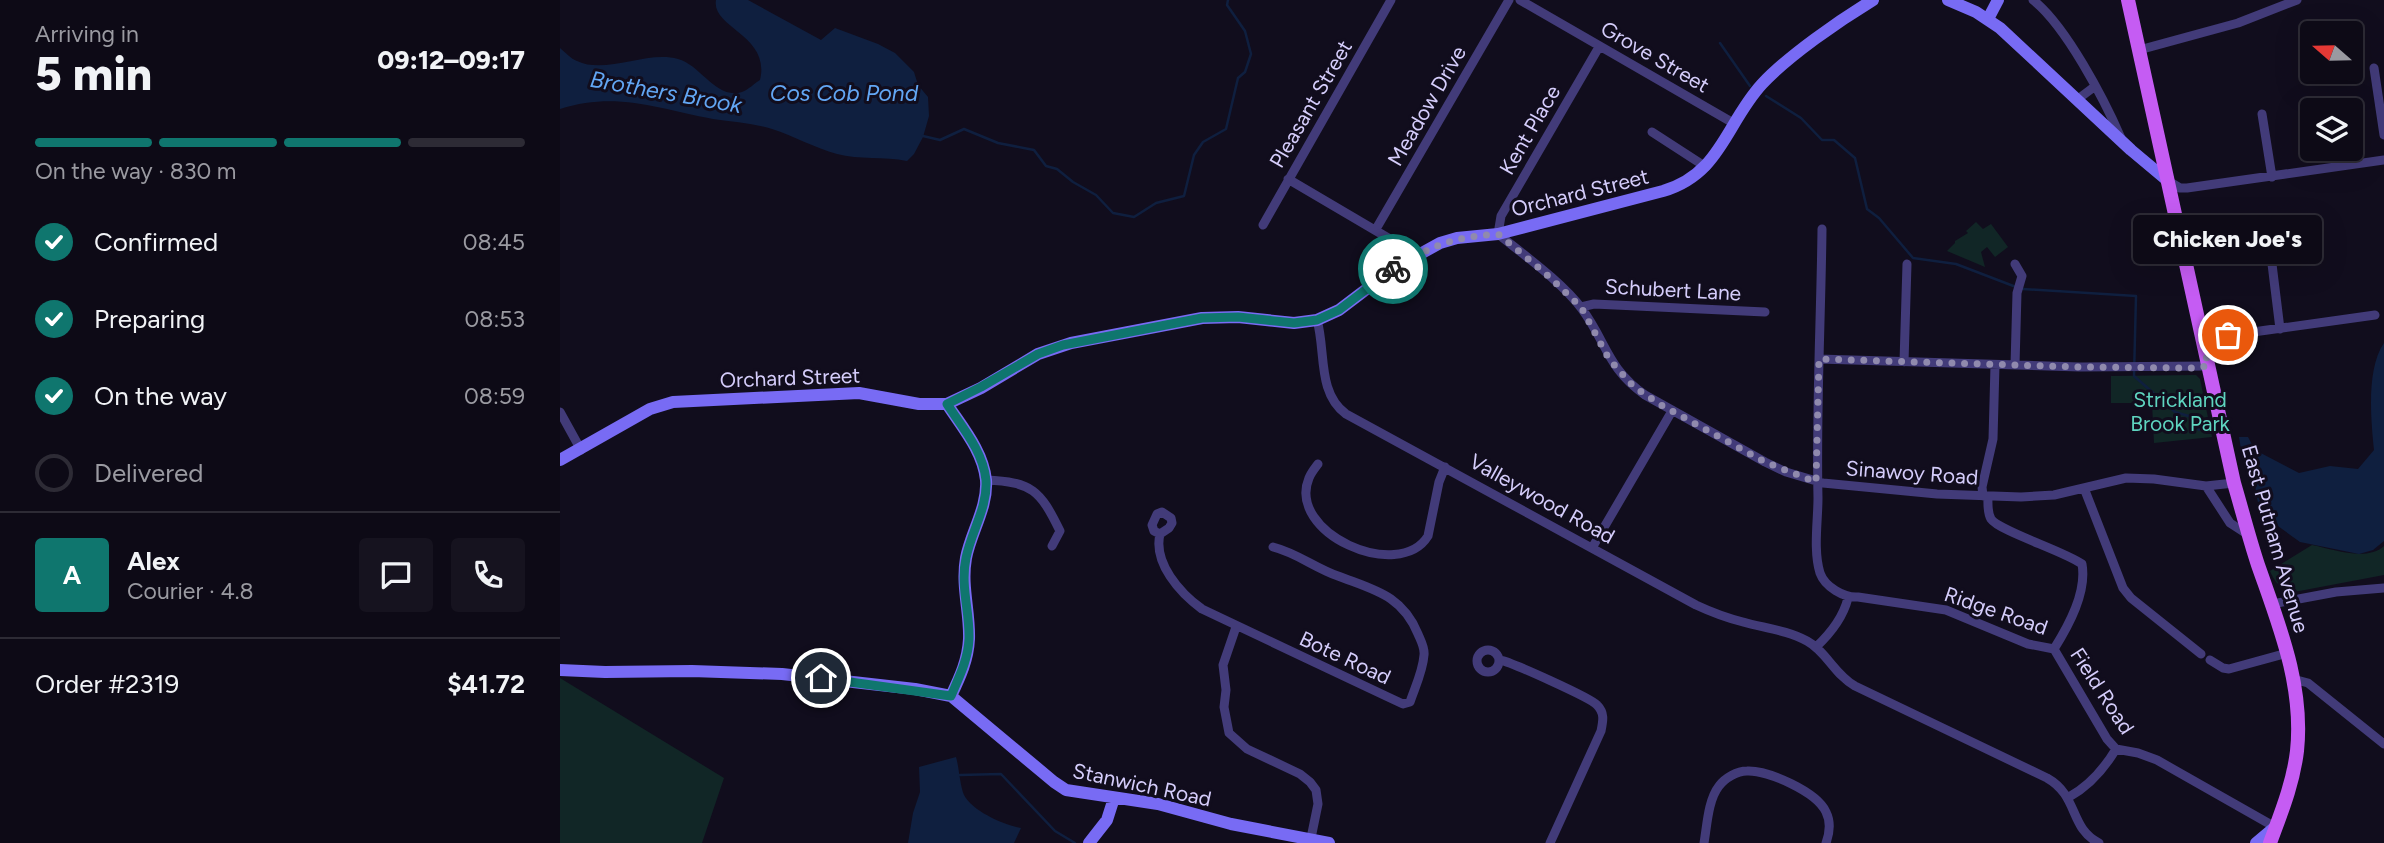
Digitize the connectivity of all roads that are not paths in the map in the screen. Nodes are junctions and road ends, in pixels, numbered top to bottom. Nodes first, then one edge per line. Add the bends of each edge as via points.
1 (1391, 0) edge
2 (1509, 0) edge
3 (1520, 0) edge
4 (1873, 0) edge
5 (1948, 0) edge
6 (1998, 0) edge
7 (2033, 0) edge
8 (2128, 0) edge
9 (2297, 0) edge
10 (1988, 19) junction
11 (1599, 47) junction
12 (2139, 50) junction
13 (2374, 68) dead end
14 (2094, 87) junction
15 (2078, 99) junction
16 (2262, 114) dead end
17 (1735, 124) junction
18 (1653, 132) dead end
19 (2384, 135) edge
20 (2123, 143) junction
21 (2384, 160) edge
22 (1706, 167) junction
23 (2272, 177) junction
24 (1288, 179) junction
25 (2168, 181) junction
26 (1263, 225) dead end
27 (1376, 229) junction
28 (1822, 229) dead end
29 (1498, 234) junction
30 (1417, 255) junction
31 (2271, 256) dead end
32 (1908, 264) dead end
33 (2015, 264) dead end
34 (1581, 307) junction
35 (1765, 312) dead end
36 (2375, 315) dead end
37 (1317, 320) junction
38 (2280, 329) junction
39 (2203, 339) junction
40 (1819, 359) junction
41 (1904, 362) junction
42 (1995, 365) junction
43 (2015, 365) junction
44 (2208, 366) junction
45 (947, 404) junction
46 (1672, 411) junction
47 (560, 412) edge
48 (581, 450) junction
49 (560, 460) edge
50 (1318, 464) dead end
51 (1445, 467) junction
52 (986, 480) junction
53 (1816, 482) junction
54 (2234, 483) junction
55 (2206, 486) junction
56 (2084, 488) junction
57 (1985, 496) junction
58 (1160, 534) dead end
59 (2248, 534) junction
60 (1052, 545) dead end
61 (1273, 547) dead end
62 (1592, 548) junction
63 (2384, 588) edge
64 (1848, 598) junction
65 (2272, 604) junction
66 (1236, 627) junction
67 (1816, 647) junction
68 (2054, 649) junction
69 (2287, 653) junction
70 (2201, 654) dead end
71 (1500, 660) dead end
72 (2210, 660) dead end
73 (560, 670) edge
74 (2293, 678) junction
75 (951, 696) junction
76 (2384, 744) edge
77 (2116, 750) junction
78 (2069, 797) junction
79 (1114, 798) junction
80 (2275, 827) junction
81 (1311, 838) junction
82 (1092, 839) edge
83 (1329, 843) edge
84 (1549, 843) edge
85 (1704, 843) edge
86 (1826, 843) edge
87 (2099, 843) edge
88 (2256, 843) edge
89 (2270, 843) edge

1 - 24 street, Pleasant Street
2 - 27 street, Meadow Drive
3 - 11 street, Grove Street
4 - 17 street, Orchard Street via 1773,74
5 - 10 street
6 - 10 street
7 - 14 street via 2057,24
8 - 12 main road, East Putnam Avenue
9 - 12 street via 2238,23
10 - 15 street
11 - 17 street, Grove Street
11 - 29 street, Kent Place via 1500,216
12 - 25 main road, East Putnam Avenue
13 - 19 street
14 - 15 street
14 - 20 street
15 - 20 street
16 - 23 street
17 - 22 street, Orchard Street
18 - 22 street
20 - 25 street
21 - 23 street
22 - 29 street, Orchard Street via 1671,189
23 - 25 street via 2187,188
24 - 26 street, Pleasant Street
24 - 27 street
25 - 39 main road, East Putnam Avenue
27 - 30 street
28 - 40 street
29 - 30 street, Orchard Street via 1449,240
29 - 34 street, Sinawoy Road
30 - 37 street, Orchard Street via 1339,310
31 - 38 street
32 - 41 street
33 - 43 street via 2022,276
34 - 35 street, Schubert Lane
34 - 46 street, Sinawoy Road via 1620,373 1640,392
36 - 38 street
37 - 45 street, Orchard Street via 1202,318 1063,345
37 - 51 street, Valleywood Road via 1328,390 1339,409
38 - 39 street
39 - 44 main road, East Putnam Avenue
40 - 41 street
40 - 53 street
41 - 42 street
42 - 43 street
42 - 57 street via 1993,439 1982,487
43 - 44 street
44 - 54 main road, East Putnam Avenue
45 - 48 street, Orchard Street via 859,393 673,402 650,409
45 - 52 street via 975,445
46 - 53 street, Sinawoy Road via 1765,462
46 - 62 street
47 - 48 street
48 - 49 street, Orchard Street
50 - 51 street via 1308,479 1306,495 1321,527 1345,544 1384,554 1411,551 1424,543
51 - 62 street, Valleywood Road
52 - 60 street via 1022,484 1041,496 1060,531
52 - 75 street via 964,569 969,643
53 - 57 street, Sinawoy Road
53 - 64 street via 1819,570 1825,583
54 - 55 street, Sinawoy Road
54 - 59 main road, East Putnam Avenue
55 - 56 street, Sinawoy Road via 2134,478
55 - 59 street via 2230,523
56 - 57 street, Sinawoy Road via 2046,496
56 - 70 street via 2123,587
57 - 68 street, Field Road via 1998,526 2082,564 2080,591
58 - 66 street, Bote Road via 1158,553 1183,594
59 - 65 main road, East Putnam Avenue
61 - 66 street, Bote Road via 1399,604 1425,651 1410,702 1388,698
62 - 67 street, Valleywood Road via 1716,614 1797,636
63 - 65 street
64 - 67 street via 1836,625
64 - 68 street, Ridge Road via 1946,610 2028,644
65 - 69 main road, East Putnam Avenue
66 - 81 street via 1223,665 1229,733 1247,749 1310,782 1318,804
67 - 78 street, Valleywood Road via 1846,681 2047,778
68 - 77 street, Field Road
69 - 72 street via 2229,669
69 - 74 main road, East Putnam Avenue
71 - 84 street via 1597,704 1604,717
73 - 75 street via 782,674
74 - 76 street via 2314,688
74 - 80 main road, East Putnam Avenue via 2297,751
75 - 79 street, Stanwich Road via 1058,785
77 - 78 street via 2088,785
77 - 80 street, Field Road via 2157,760
78 - 87 street, Valleywood Road via 2081,827
79 - 81 street, Stanwich Road
79 - 82 street via 1109,817
80 - 88 street
80 - 89 main road, East Putnam Avenue
81 - 83 street, Stanwich Road
85 - 86 street via 1714,794 1723,781 1749,771 1774,777 1814,797 1828,816

